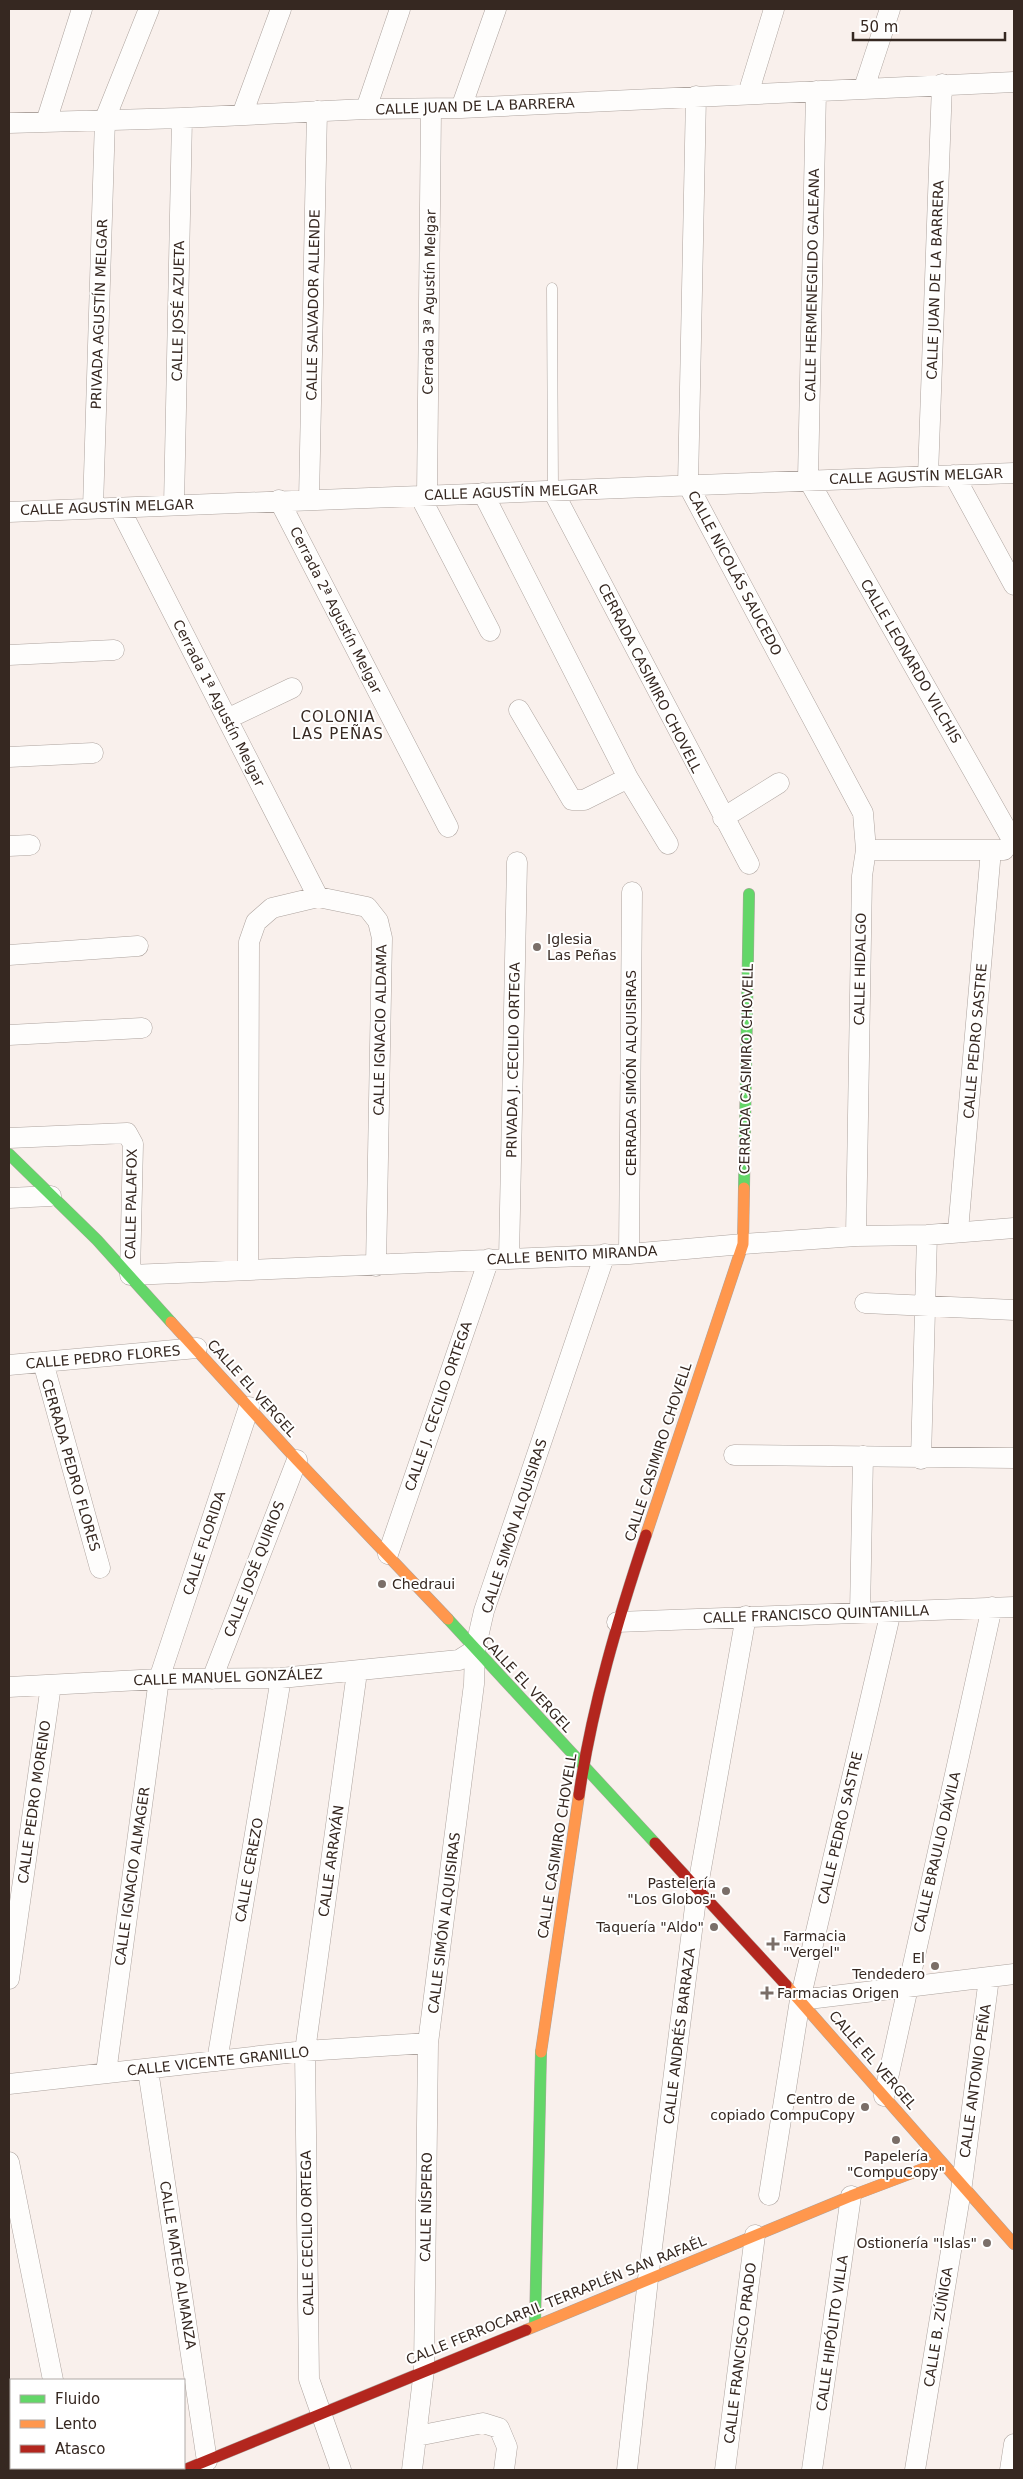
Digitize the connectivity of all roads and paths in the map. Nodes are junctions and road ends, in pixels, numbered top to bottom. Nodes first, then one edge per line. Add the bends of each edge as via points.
1 (82, 9) edge
2 (149, 9) edge
3 (281, 9) edge
4 (400, 9) edge
5 (496, 9) edge
6 (774, 9) edge
7 (890, 9) edge
8 (1014, 82) edge
9 (942, 84) junction
10 (864, 88) junction
11 (816, 91) junction
12 (748, 94) junction
13 (696, 96) junction
14 (461, 108) junction
15 (366, 109) junction
16 (431, 110) junction
17 (318, 111) junction
18 (242, 115) junction
19 (182, 118) junction
20 (105, 119) junction
21 (46, 122) junction
22 (9, 123) edge
23 (552, 288) dead end
24 (1014, 473) edge
25 (954, 475) junction
26 (928, 476) junction
27 (808, 479) junction
28 (688, 485) junction
29 (553, 491) junction
30 (483, 493) junction
31 (424, 496) junction
32 (279, 500) junction
33 (309, 500) junction
34 (174, 505) junction
35 (93, 508) junction
36 (120, 508) junction
37 (9, 512) edge
38 (1014, 585) edge
39 (490, 630) dead end
40 (114, 650) dead end
41 (9, 655) edge
42 (292, 688) dead end
43 (518, 710) dead end
44 (226, 719) junction
45 (93, 753) dead end
46 (9, 756) edge
47 (628, 778) junction
48 (779, 783) dead end
49 (722, 818) junction
50 (448, 827) dead end
51 (1014, 843) edge
52 (668, 844) dead end
53 (30, 845) dead end
54 (9, 846) edge
55 (1014, 849) edge
56 (866, 850) junction
57 (991, 850) junction
58 (518, 862) dead end
59 (749, 864) dead end
60 (632, 892) dead end
61 (750, 894) dead end
62 (318, 897) junction
63 (138, 946) dead end
64 (9, 955) edge
65 (142, 1028) dead end
66 (9, 1035) edge
67 (9, 1138) edge
68 (9, 1154) edge
69 (51, 1196) junction
70 (9, 1198) edge
71 (1014, 1228) edge
72 (958, 1232) junction
73 (927, 1235) junction
74 (856, 1236) junction
75 (743, 1244) junction
76 (605, 1254) junction
77 (629, 1254) junction
78 (508, 1258) junction
79 (489, 1259) junction
80 (376, 1266) junction
81 (248, 1270) junction
82 (130, 1275) junction
83 (865, 1303) dead end
84 (926, 1306) junction
85 (1014, 1310) edge
86 (197, 1348) junction
87 (43, 1362) junction
88 (9, 1365) edge
89 (249, 1407) junction
90 (734, 1455) dead end
91 (863, 1456) junction
92 (1014, 1458) edge
93 (921, 1459) junction
94 (297, 1460) junction
95 (388, 1554) junction
96 (100, 1568) dead end
97 (992, 1607) junction
98 (1014, 1607) edge
99 (891, 1611) junction
100 (860, 1613) junction
101 (746, 1616) junction
102 (618, 1622) junction
103 (475, 1650) junction
104 (357, 1672) junction
105 (281, 1678) junction
106 (159, 1679) junction
107 (212, 1679) junction
108 (51, 1685) junction
109 (9, 1687) edge
110 (582, 1766) junction
111 (697, 1891) junction
112 (1014, 1974) edge
113 (989, 1978) junction
114 (9, 1979) edge
115 (907, 1988) junction
116 (800, 2000) junction
117 (428, 2043) junction
118 (305, 2051) junction
119 (216, 2061) junction
120 (148, 2070) junction
121 (106, 2073) junction
122 (9, 2084) edge
123 (884, 2096) junction
124 (9, 2162) edge
125 (941, 2162) junction
126 (962, 2184) junction
127 (770, 2195) dead end
128 (851, 2196) junction
129 (755, 2235) junction
130 (1014, 2244) edge
131 (648, 2279) junction
132 (535, 2325) junction
133 (424, 2370) junction
134 (53, 2379) edge
135 (320, 2413) junction
136 (417, 2436) junction
137 (1014, 2444) edge
138 (197, 2467) edge
139 (341, 2470) edge
140 (412, 2470) edge
141 (504, 2470) edge
142 (627, 2470) edge
143 (725, 2470) edge
144 (812, 2470) edge
145 (915, 2470) edge
146 (1010, 2470) edge

1 - 21 street
2 - 20 street
3 - 18 street
4 - 15 street
5 - 14 street
6 - 12 street
7 - 10 street
8 - 9 street, CALLE JUAN DE LA BARRERA
9 - 10 street, CALLE JUAN DE LA BARRERA
9 - 26 street, CALLE JUAN DE LA BARRERA
10 - 11 street, CALLE JUAN DE LA BARRERA
11 - 12 street, CALLE JUAN DE LA BARRERA
11 - 27 street, CALLE HERMENEGILDO GALEANA
12 - 13 street, CALLE JUAN DE LA BARRERA
13 - 14 street, CALLE JUAN DE LA BARRERA
13 - 28 street, CALLE NICOLÁS SAUCEDO
14 - 16 street, CALLE JUAN DE LA BARRERA
15 - 16 street, CALLE JUAN DE LA BARRERA
15 - 17 street, CALLE JUAN DE LA BARRERA
16 - 31 street, Cerrada 3ª Agustín Melgar
17 - 18 street, CALLE JUAN DE LA BARRERA
17 - 33 street, CALLE SALVADOR ALLENDE
18 - 19 street, CALLE JUAN DE LA BARRERA
19 - 20 street, CALLE JUAN DE LA BARRERA
19 - 34 street, CALLE JOSÉ AZUETA
20 - 21 street, CALLE JUAN DE LA BARRERA
20 - 35 street, PRIVADA AGUSTÍN MELGAR
21 - 22 street, CALLE JUAN DE LA BARRERA
23 - 29 lane
24 - 25 street, CALLE AGUSTÍN MELGAR
25 - 26 street, CALLE AGUSTÍN MELGAR
25 - 38 street
26 - 27 street, CALLE AGUSTÍN MELGAR
27 - 28 street, CALLE AGUSTÍN MELGAR
27 - 51 street, CALLE LEONARDO VILCHIS
28 - 29 street, CALLE AGUSTÍN MELGAR
28 - 56 street, CALLE NICOLÁS SAUCEDO via 864,813
29 - 30 street, CALLE AGUSTÍN MELGAR
29 - 49 street, CERRADA CASIMIRO CHOVELL
30 - 31 street, CALLE AGUSTÍN MELGAR
30 - 47 street
31 - 33 street, CALLE AGUSTÍN MELGAR
31 - 39 street, Cerrada 3ª Agustín Melgar
32 - 33 street, CALLE AGUSTÍN MELGAR
32 - 34 street, CALLE AGUSTÍN MELGAR
32 - 50 street, Cerrada 2ª Agustín Melgar
34 - 36 street, CALLE AGUSTÍN MELGAR
35 - 36 street, CALLE AGUSTÍN MELGAR
35 - 37 street, CALLE AGUSTÍN MELGAR
36 - 44 street, Cerrada 1ª Agustín Melgar
40 - 41 street
42 - 44 street
43 - 47 street via 572,800 584,800
44 - 62 street, Cerrada 1ª Agustín Melgar
45 - 46 street
47 - 52 street
48 - 49 street
49 - 59 street, CERRADA CASIMIRO CHOVELL
53 - 54 street
55 - 57 street
56 - 57 street
56 - 74 street, CALLE HIDALGO via 862,876
57 - 72 street, CALLE PEDRO SASTRE
58 - 78 street, PRIVADA J. CECILIO ORTEGA
60 - 77 street, CERRADA SIMÓN ALQUISIRAS
61 - 75 street, CERRADA CASIMIRO CHOVELL
62 - 80 street, CALLE IGNACIO ALDAMA via 367,907 378,921 382,938
62 - 81 street, CALLE IGNACIO ALDAMA via 272,908 256,922 249,942
63 - 64 street
65 - 66 street
67 - 82 street, CALLE PALAFOX via 128,1133 133,1144
68 - 69 street, CALLE EL VERGEL
69 - 70 street
69 - 82 street, CALLE EL VERGEL
71 - 72 street, CALLE BENITO MIRANDA
72 - 73 street, CALLE BENITO MIRANDA
73 - 74 street, CALLE BENITO MIRANDA
73 - 84 street
74 - 75 street, CALLE BENITO MIRANDA
75 - 77 street, CALLE BENITO MIRANDA
75 - 102 street, CALLE CASIMIRO CHOVELL
76 - 77 street, CALLE BENITO MIRANDA
76 - 78 street, CALLE BENITO MIRANDA
76 - 103 street, CALLE SIMÓN ALQUISIRAS via 484,1611
78 - 79 street, CALLE BENITO MIRANDA
79 - 80 street, CALLE BENITO MIRANDA
79 - 95 street, CALLE J. CECILIO ORTEGA
80 - 81 street, CALLE BENITO MIRANDA
81 - 82 street, CALLE BENITO MIRANDA
82 - 86 street, CALLE EL VERGEL
83 - 84 street
84 - 85 street
84 - 93 street
86 - 87 street, CALLE PEDRO FLORES
86 - 89 street, CALLE EL VERGEL
87 - 88 street, CALLE PEDRO FLORES
87 - 96 street, CERRADA PEDRO FLORES
89 - 94 street, CALLE EL VERGEL
89 - 106 street, CALLE FLORIDA
90 - 91 street
91 - 93 street
91 - 100 street
92 - 93 street
94 - 95 street, CALLE EL VERGEL
94 - 107 street, CALLE JOSÉ QUIRIOS
95 - 103 street, CALLE EL VERGEL
97 - 98 street, CALLE FRANCISCO QUINTANILLA
97 - 99 street, CALLE FRANCISCO QUINTANILLA
97 - 115 street, CALLE BRAULIO DÁVILA
99 - 100 street, CALLE FRANCISCO QUINTANILLA
99 - 116 street, CALLE PEDRO SASTRE
100 - 101 street, CALLE FRANCISCO QUINTANILLA
101 - 102 street, CALLE FRANCISCO QUINTANILLA
101 - 111 street, CALLE ANDRÉS BARRAZA
102 - 110 street, CALLE CASIMIRO CHOVELL
103 - 104 street, CALLE MANUEL GONZÁLEZ via 458,1660
103 - 110 street, CALLE EL VERGEL
103 - 117 street, CALLE SIMÓN ALQUISIRAS via 474,1684
104 - 105 street, CALLE MANUEL GONZÁLEZ
104 - 118 street, CALLE ARRAYÁN
105 - 107 street, CALLE MANUEL GONZÁLEZ
105 - 119 street, CALLE CEREZO
106 - 107 street, CALLE MANUEL GONZÁLEZ
106 - 108 street, CALLE MANUEL GONZÁLEZ
106 - 121 street, CALLE IGNACIO ALMAGER
108 - 109 street, CALLE MANUEL GONZÁLEZ
108 - 114 street, CALLE PEDRO MORENO
110 - 111 street, CALLE EL VERGEL
110 - 132 street, CALLE CASIMIRO CHOVELL via 540,2060
111 - 116 street, CALLE EL VERGEL
111 - 131 street, CALLE ANDRÉS BARRAZA
112 - 113 street
113 - 115 street
113 - 126 street, CALLE ANTONIO PEÑA
115 - 116 street
115 - 123 street, CALLE BRAULIO DÁVILA
116 - 123 street, CALLE EL VERGEL
116 - 127 street, CALLE PEDRO SASTRE
117 - 118 street, CALLE VICENTE GRANILLO
117 - 133 street, CALLE NÍSPERO
118 - 119 street, CALLE VICENTE GRANILLO
118 - 135 street, CALLE CECILIO ORTEGA via 309,2380
119 - 120 street, CALLE VICENTE GRANILLO
120 - 121 street, CALLE VICENTE GRANILLO
120 - 138 street, CALLE MATEO ALMANZA
121 - 122 street, CALLE VICENTE GRANILLO
123 - 125 street, CALLE EL VERGEL
124 - 134 street
125 - 126 street, CALLE EL VERGEL
125 - 128 street, CALLE FERROCARRIL TERRAPLÉN SAN RAFAÉL
126 - 130 street, CALLE EL VERGEL
126 - 145 street, CALLE B. ZÚÑIGA
128 - 129 street, CALLE FERROCARRIL TERRAPLÉN SAN RAFAÉL
128 - 144 street, CALLE HIPÓLITO VILLA
129 - 131 street, CALLE FERROCARRIL TERRAPLÉN SAN RAFAÉL
129 - 143 street, CALLE FRANCISCO PRADO
131 - 132 street, CALLE FERROCARRIL TERRAPLÉN SAN RAFAÉL
131 - 142 street, CALLE ANDRÉS BARRAZA
132 - 133 street, CALLE FERROCARRIL TERRAPLÉN SAN RAFAÉL
133 - 135 street, CALLE FERROCARRIL TERRAPLÉN SAN RAFAÉL
133 - 136 street, CALLE NÍSPERO
135 - 138 street, CALLE FERROCARRIL TERRAPLÉN SAN RAFAÉL
135 - 139 street, CALLE CECILIO ORTEGA
136 - 140 street, CALLE NÍSPERO
136 - 141 street via 483,2423 499,2428 507,2447
137 - 146 street

